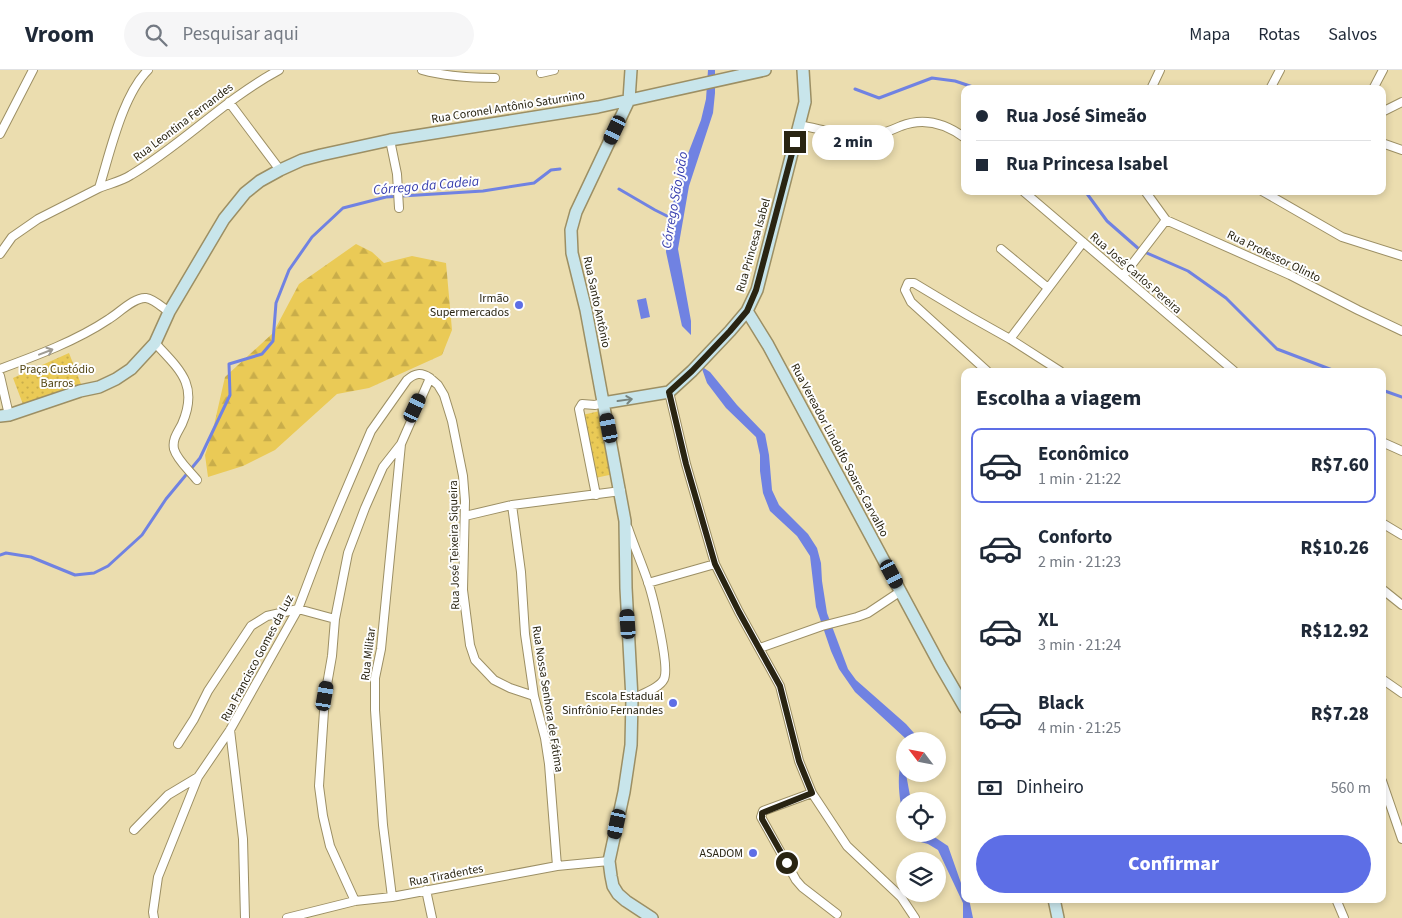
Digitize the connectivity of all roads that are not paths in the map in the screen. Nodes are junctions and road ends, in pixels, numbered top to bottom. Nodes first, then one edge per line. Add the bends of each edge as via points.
1 (33, 70) edge
2 (148, 70) edge
3 (279, 70) edge
4 (422, 70) edge
5 (554, 70) edge
6 (631, 70) edge
7 (765, 70) edge
8 (795, 70) edge
9 (803, 70) edge
10 (1160, 70) edge
11 (1280, 70) edge
12 (1383, 70) edge
13 (541, 73) dead end
14 (495, 78) dead end
15 (1153, 85) edge
16 (1272, 85) edge
17 (1375, 85) edge
18 (646, 96) junction
19 (629, 100) junction
20 (229, 102) junction
21 (805, 102) junction
22 (1402, 102) edge
23 (1386, 110) edge
24 (799, 125) junction
25 (0, 134) edge
26 (961, 135) edge
27 (390, 140) junction
28 (1386, 144) edge
29 (1402, 150) edge
30 (280, 170) junction
31 (99, 188) junction
32 (1028, 195) edge
33 (1148, 195) edge
34 (1269, 195) edge
35 (398, 205) dead end
36 (1166, 220) junction
37 (1084, 242) junction
38 (1000, 249) dead end
39 (0, 254) edge
40 (1402, 256) edge
41 (1123, 276) junction
42 (1048, 288) junction
43 (747, 311) junction
44 (169, 312) junction
45 (1402, 331) edge
46 (1010, 339) junction
47 (155, 343) junction
48 (0, 368) edge
49 (984, 368) edge
50 (1055, 368) edge
51 (1230, 368) edge
52 (0, 376) edge
53 (430, 378) junction
54 (669, 392) junction
55 (603, 403) junction
56 (5, 416) edge
57 (402, 444) junction
58 (1386, 444) edge
59 (1402, 451) edge
60 (195, 477) dead end
61 (621, 491) junction
62 (596, 495) junction
63 (512, 505) junction
64 (464, 516) junction
65 (625, 521) junction
66 (1386, 525) edge
67 (1402, 535) edge
68 (715, 564) junction
69 (648, 583) junction
70 (901, 591) junction
71 (1386, 592) edge
72 (1402, 605) edge
73 (298, 609) junction
74 (335, 619) junction
75 (760, 648) junction
76 (1386, 682) edge
77 (1402, 692) edge
78 (534, 696) junction
79 (632, 699) junction
80 (961, 701) edge
81 (230, 730) junction
82 (178, 744) dead end
83 (198, 778) junction
84 (812, 793) junction
85 (1386, 793) edge
86 (134, 830) dead end
87 (1402, 839) edge
88 (609, 860) junction
89 (557, 866) junction
90 (426, 890) junction
91 (392, 897) junction
92 (355, 901) junction
93 (1055, 903) edge
94 (1338, 903) edge
95 (837, 914) dead end
96 (152, 916) edge
97 (245, 918) edge
98 (287, 918) edge
99 (432, 918) edge
100 (652, 918) edge
101 (915, 918) edge
102 (1058, 918) edge
103 (1344, 918) edge

1 - 25 street
2 - 31 street via 126,106
3 - 20 street, Rua Leontina Fernandes
4 - 14 street via 440,75
5 - 13 street
6 - 18 main road
6 - 19 main road
7 - 18 main road, Rua Coronel Antônio Saturnino
8 - 21 main road
9 - 21 main road, Rua Princesa Isabel
10 - 15 street
11 - 16 street
12 - 17 street
18 - 19 main road, Rua Coronel Antônio Saturnino
19 - 27 main road, Rua Coronel Antônio Saturnino
19 - 55 main road, Rua Santo Antônio via 570,230
20 - 30 street
20 - 31 street, Rua Leontina Fernandes via 130,176
21 - 24 main road, Rua Princesa Isabel
22 - 23 street
24 - 26 street via 869,136 925,120
24 - 43 main road, Rua Princesa Isabel via 756,290
27 - 30 main road, Rua Coronel Antônio Saturnino via 302,160
27 - 35 street via 397,175
28 - 29 street
30 - 44 main road, Rua Coronel Antônio Saturnino via 245,193 224,219
31 - 39 street, Rua Leontina Fernandes via 38,219 12,237
32 - 37 street, Rua José Carlos Pereira
33 - 36 street
34 - 40 street via 1342,237
36 - 41 street
36 - 45 street, Rua Professor Olinto via 1290,275
37 - 41 street, Rua José Carlos Pereira
37 - 42 street
38 - 42 street
41 - 51 street, Rua José Carlos Pereira
42 - 46 street
43 - 54 main road, Rua Princesa Isabel via 716,348
43 - 70 main road, Rua Vereador Lindolfo Soares Carvalho
44 - 47 main road, Rua Coronel Antônio Saturnino
48 -> 44 street via 52,349 141,299 152,300
46 - 49 street via 910,282 905,288 911,302
46 - 50 street
47 - 56 main road, Rua Coronel Antônio Saturnino via 116,380
47 - 60 street via 186,382 190,398 174,444 176,454
52 - 56 street
53 - 57 street
53 - 64 street, Rua José Teixeira Siqueira via 444,395 452,421 463,476
53 - 73 street, Rua Francisco Gomes da Luz via 418,374 407,380 371,431
55 -> 54 main road
54 - 68 street
55 - 61 main road, Rua Santo Antônio
55 - 62 street via 582,404 579,409
57 - 74 street via 383,467 364,508 348,553
57 - 91 street, Rua Militar via 381,649 375,678 383,825
58 - 59 street
61 - 62 street
61 - 65 main road, Rua Santo Antônio
62 - 63 street
63 - 64 street
63 - 78 street, Rua Nossa Senhora de Fátima
64 - 78 street, Rua José Teixeira Siqueira via 464,590 470,645 475,660 494,680
65 - 69 street, Rua Santo Antônio
65 - 79 main road, Rua Santo Antônio
66 - 67 street
68 - 69 street
68 - 75 street
69 - 79 street, Rua Santo Antônio via 666,671 660,685
70 - 75 street via 868,613
70 - 80 main road, Rua Vereador Lindolfo Soares Carvalho
71 - 72 street
73 - 74 street
73 - 81 street, Rua Francisco Gomes da Luz
73 - 82 street via 267,616 251,626
74 - 92 street via 325,696 319,786 330,846
75 - 84 street via 780,686 799,761
76 - 77 street
78 - 89 street, Rua Nossa Senhora de Fátima via 549,764
79 - 88 main road, Rua Santo Antônio via 631,745
81 - 83 street, Rua Francisco Gomes da Luz
81 - 97 street via 243,839
83 - 86 street via 168,795
83 - 96 street, Rua Francisco Gomes da Luz via 158,877
84 - 95 street via 764,811 761,816 796,880
84 - 101 street via 846,846 901,897
85 - 87 street
88 - 89 street, Rua Tiradentes
88 - 100 main road, Rua Santo Antônio via 613,886 618,894
89 - 90 street, Rua Tiradentes
90 - 91 street, Rua Tiradentes
90 - 99 street
91 - 92 street, Rua Tiradentes
92 - 98 street, Rua Tiradentes
93 - 102 main road
94 - 103 street

